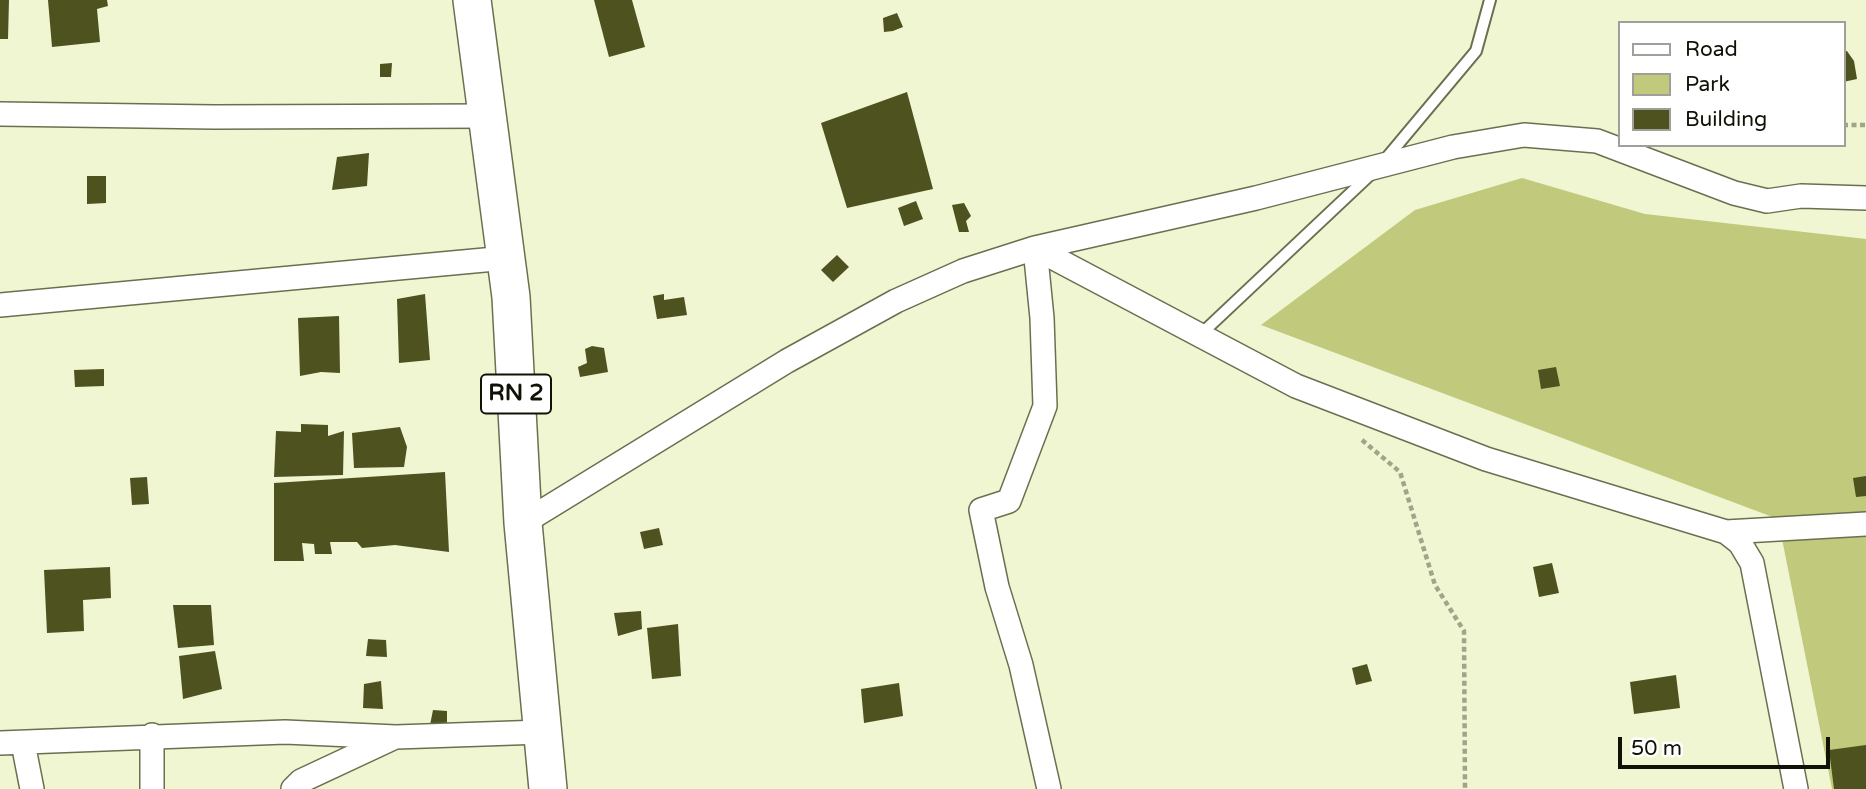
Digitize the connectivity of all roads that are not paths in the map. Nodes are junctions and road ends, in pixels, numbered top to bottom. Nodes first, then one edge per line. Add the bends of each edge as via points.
1 (472, 0) edge
2 (1490, 0) edge
3 (0, 114) edge
4 (488, 116) junction
5 (1380, 166) junction
6 (1866, 198) edge
7 (1035, 248) junction
8 (506, 258) junction
9 (0, 305) edge
10 (1200, 335) junction
11 (523, 523) junction
12 (1866, 524) edge
13 (1726, 531) junction
14 (542, 732) junction
15 (152, 735) junction
16 (396, 737) junction
17 (11, 743) edge
18 (32, 789) edge
19 (152, 789) edge
20 (293, 789) edge
21 (548, 789) edge
22 (1049, 789) edge
23 (1796, 789) edge

1 - 4 highway, RN 2
2 - 5 lane via 1476,51
3 - 4 street
4 - 8 highway, RN 2
5 - 6 street via 1524,135 1597,141 1767,201 1801,196
5 - 7 street
5 - 10 lane
7 - 10 street
7 - 11 street via 963,271 896,301 787,361
7 - 22 street via 1045,406 1009,501 981,510
8 - 9 street
8 - 11 highway, RN 2
10 - 13 street via 1296,386 1486,459
11 - 14 highway, RN 2
12 - 13 street
13 - 23 street via 1740,542 1752,563
14 - 16 street
14 - 21 highway, RN 2
15 - 16 street via 285,732
15 - 17 street
15 - 19 street
16 - 20 street via 301,781
17 - 18 street

